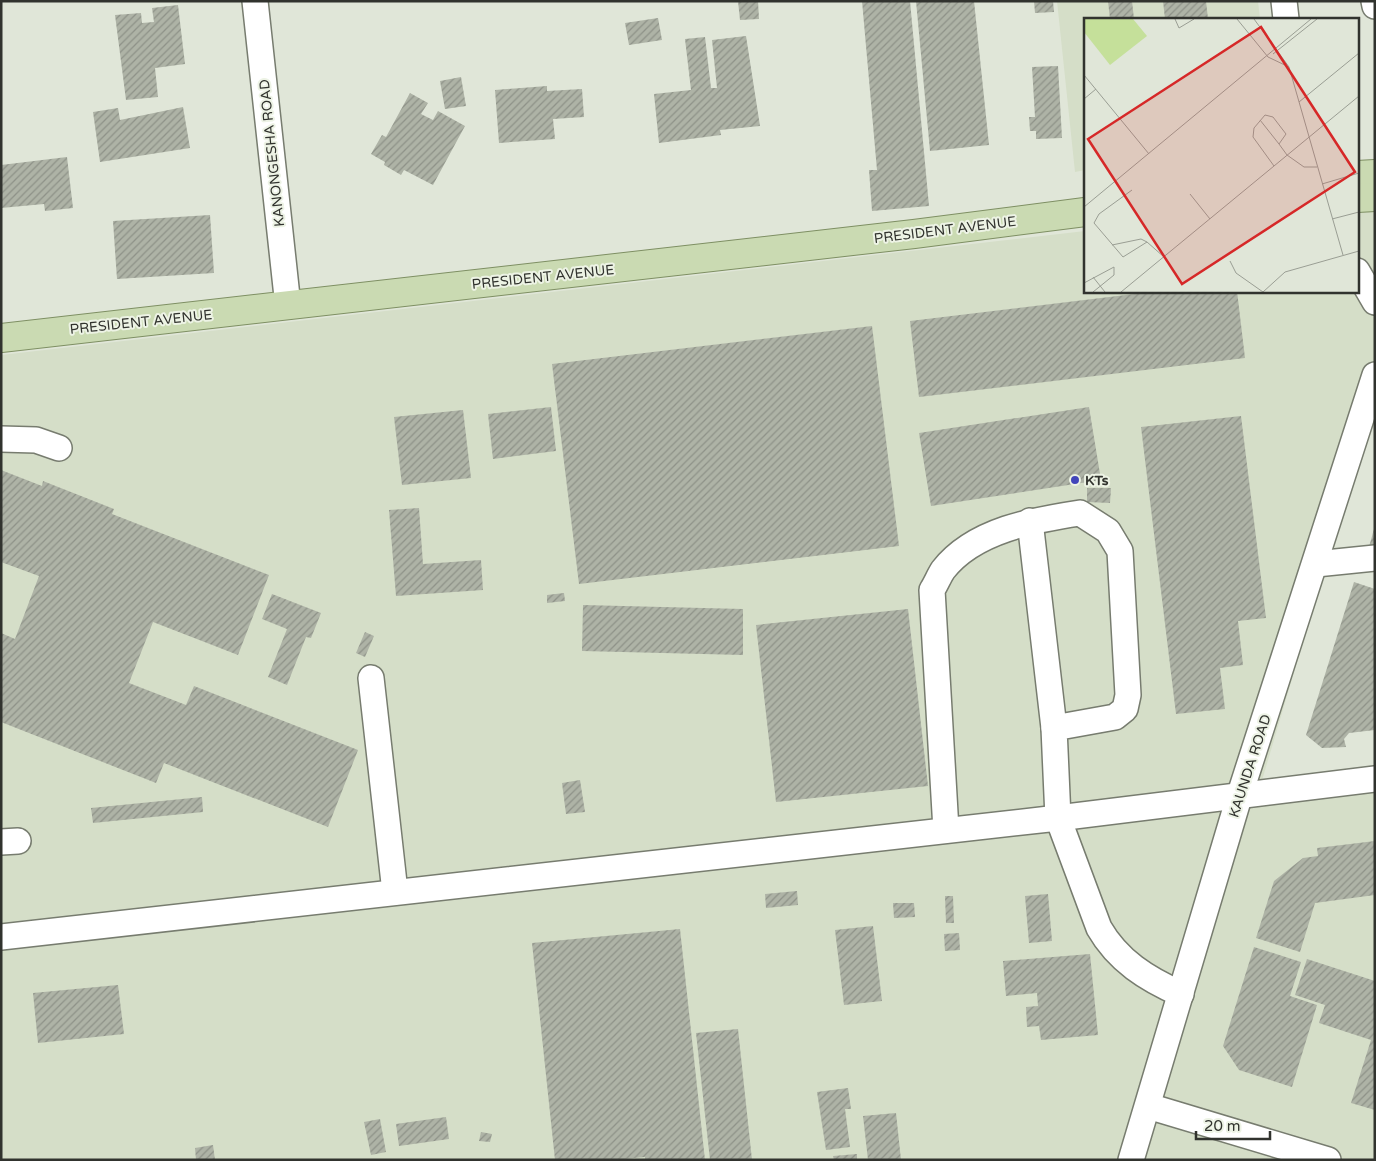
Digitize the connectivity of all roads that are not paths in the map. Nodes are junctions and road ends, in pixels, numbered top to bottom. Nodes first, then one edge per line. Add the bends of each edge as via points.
1 (255, 1) edge
2 (1284, 1) edge
3 (1374, 1) edge
4 (1375, 6) edge
5 (1286, 18) edge
6 (1375, 174) edge
7 (1358, 175) edge
8 (1375, 197) edge
9 (1358, 198) edge
10 (1084, 212) edge
11 (1358, 273) edge
12 (1375, 302) edge
13 (288, 306) junction
14 (1, 338) edge
15 (1375, 375) edge
16 (1, 439) edge
17 (59, 448) dead end
18 (1030, 520) junction
19 (1375, 558) edge
20 (1316, 564) junction
21 (371, 678) dead end
22 (1054, 728) junction
23 (1375, 779) edge
24 (1240, 794) junction
25 (1058, 818) junction
26 (946, 830) junction
27 (395, 892) junction
28 (1, 937) edge
29 (1181, 994) junction
30 (1148, 1106) junction
31 (1131, 1160) edge
32 (1328, 1160) edge

1 - 13 street, KANONGESHA ROAD
2 - 5 street
3 - 4 street
6 - 7 main road
8 - 9 main road
10 - 13 main road, PRESIDENT AVENUE
11 - 12 street
13 - 14 main road, PRESIDENT AVENUE
15 - 20 street, KAUNDA ROAD
16 - 17 street via 36,440
18 - 22 street
18 - 22 street via 1080,513 1108,531 1120,551 1128,694 1125,709 1115,717
18 - 26 street via 969,546 943,570 932,590
19 - 20 street
20 - 24 street, KAUNDA ROAD
21 - 27 street
22 - 25 street
23 - 24 street
24 - 25 street
24 - 29 street, KAUNDA ROAD
25 - 26 street
25 - 29 street via 1108,944 1141,973
26 - 27 street
27 - 28 street
29 - 30 street, KAUNDA ROAD
30 - 31 street, KAUNDA ROAD
30 - 32 street

